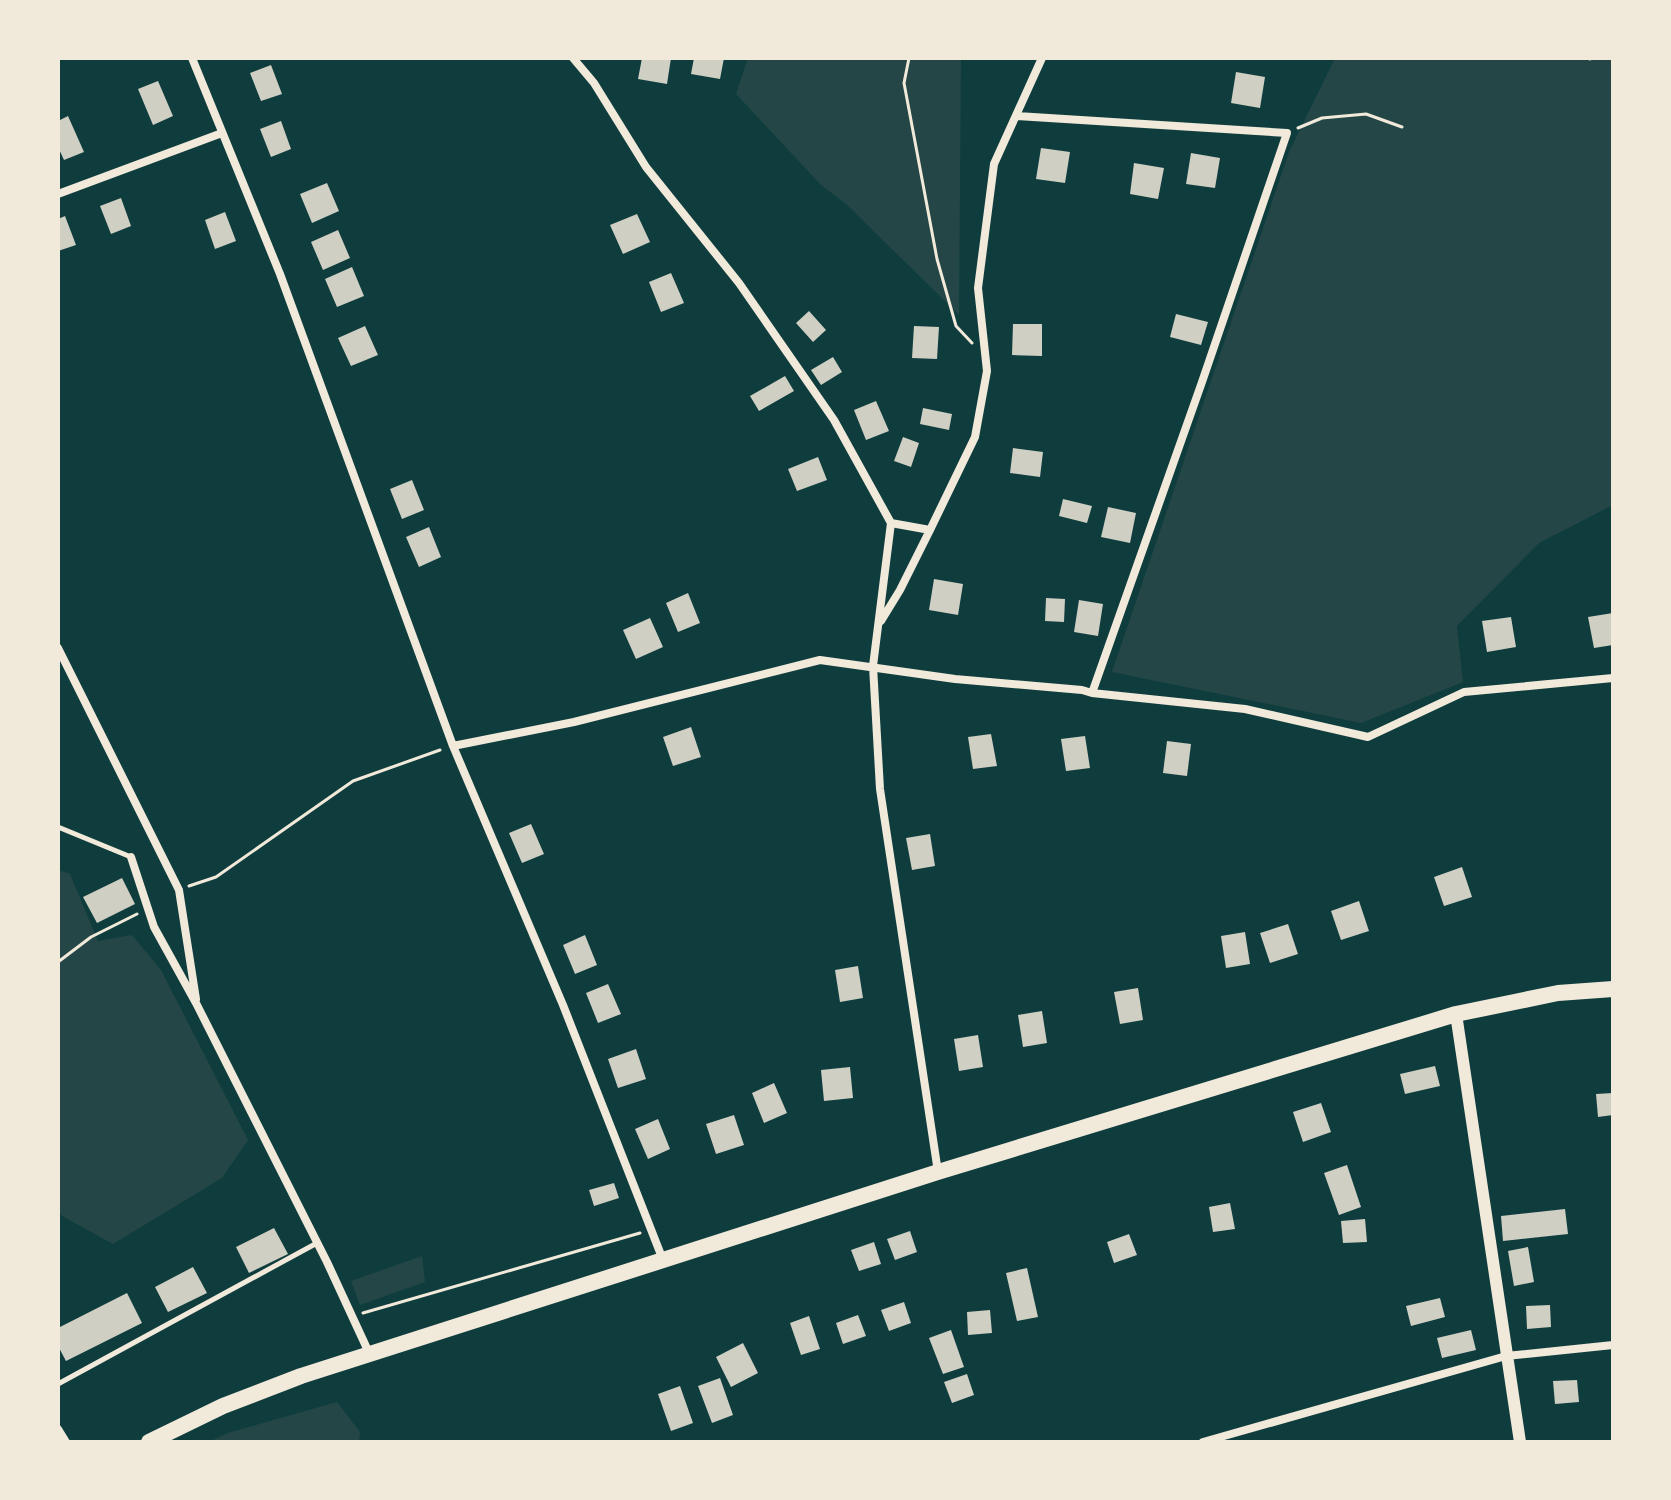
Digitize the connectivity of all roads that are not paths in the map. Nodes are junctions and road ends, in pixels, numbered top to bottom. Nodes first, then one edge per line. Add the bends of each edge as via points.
1 (192, 58) edge
2 (573, 58) edge
3 (1042, 58) edge
4 (1017, 116) junction
5 (222, 133) junction
6 (58, 194) edge
7 (891, 523) junction
8 (930, 530) junction
9 (879, 625) junction
10 (58, 648) edge
11 (873, 666) junction
12 (1613, 678) edge
13 (1092, 693) junction
14 (453, 746) junction
15 (58, 827) edge
16 (131, 857) joint
17 (1613, 989) edge
18 (196, 1003) junction
19 (1456, 1014) junction
20 (938, 1172) junction
21 (317, 1243) junction
22 (663, 1261) junction
23 (1613, 1345) edge
24 (370, 1355) junction
25 (1506, 1356) junction
26 (58, 1384) edge
27 (58, 1429) edge
28 (66, 1442) edge
29 (149, 1442) edge
30 (1203, 1442) edge
31 (1520, 1442) edge

1 - 5 street
2 - 7 street via 646,167 739,283 834,420
3 - 4 street
4 - 8 street via 994,164 978,288 987,371 975,437
4 - 13 street via 1287,133
5 - 6 street
5 - 14 street via 280,274
7 - 8 street
7 - 9 street
8 - 9 street
9 - 11 street
10 - 18 street via 179,890
11 - 13 street
11 - 14 street via 820,660 574,722
11 - 20 street via 880,789
12 - 13 street via 1464,692 1368,737 1245,709
14 - 22 street via 563,1005
15 - 16 lane
16 - 18 street via 154,927
17 - 19 main road via 1558,993
18 - 21 street
19 - 20 main road
19 - 25 street
20 - 22 main road
21 - 24 street
21 - 26 lane
22 - 24 main road
23 - 25 street
24 - 29 main road via 223,1406
25 - 30 street
25 - 31 street
27 - 28 street

